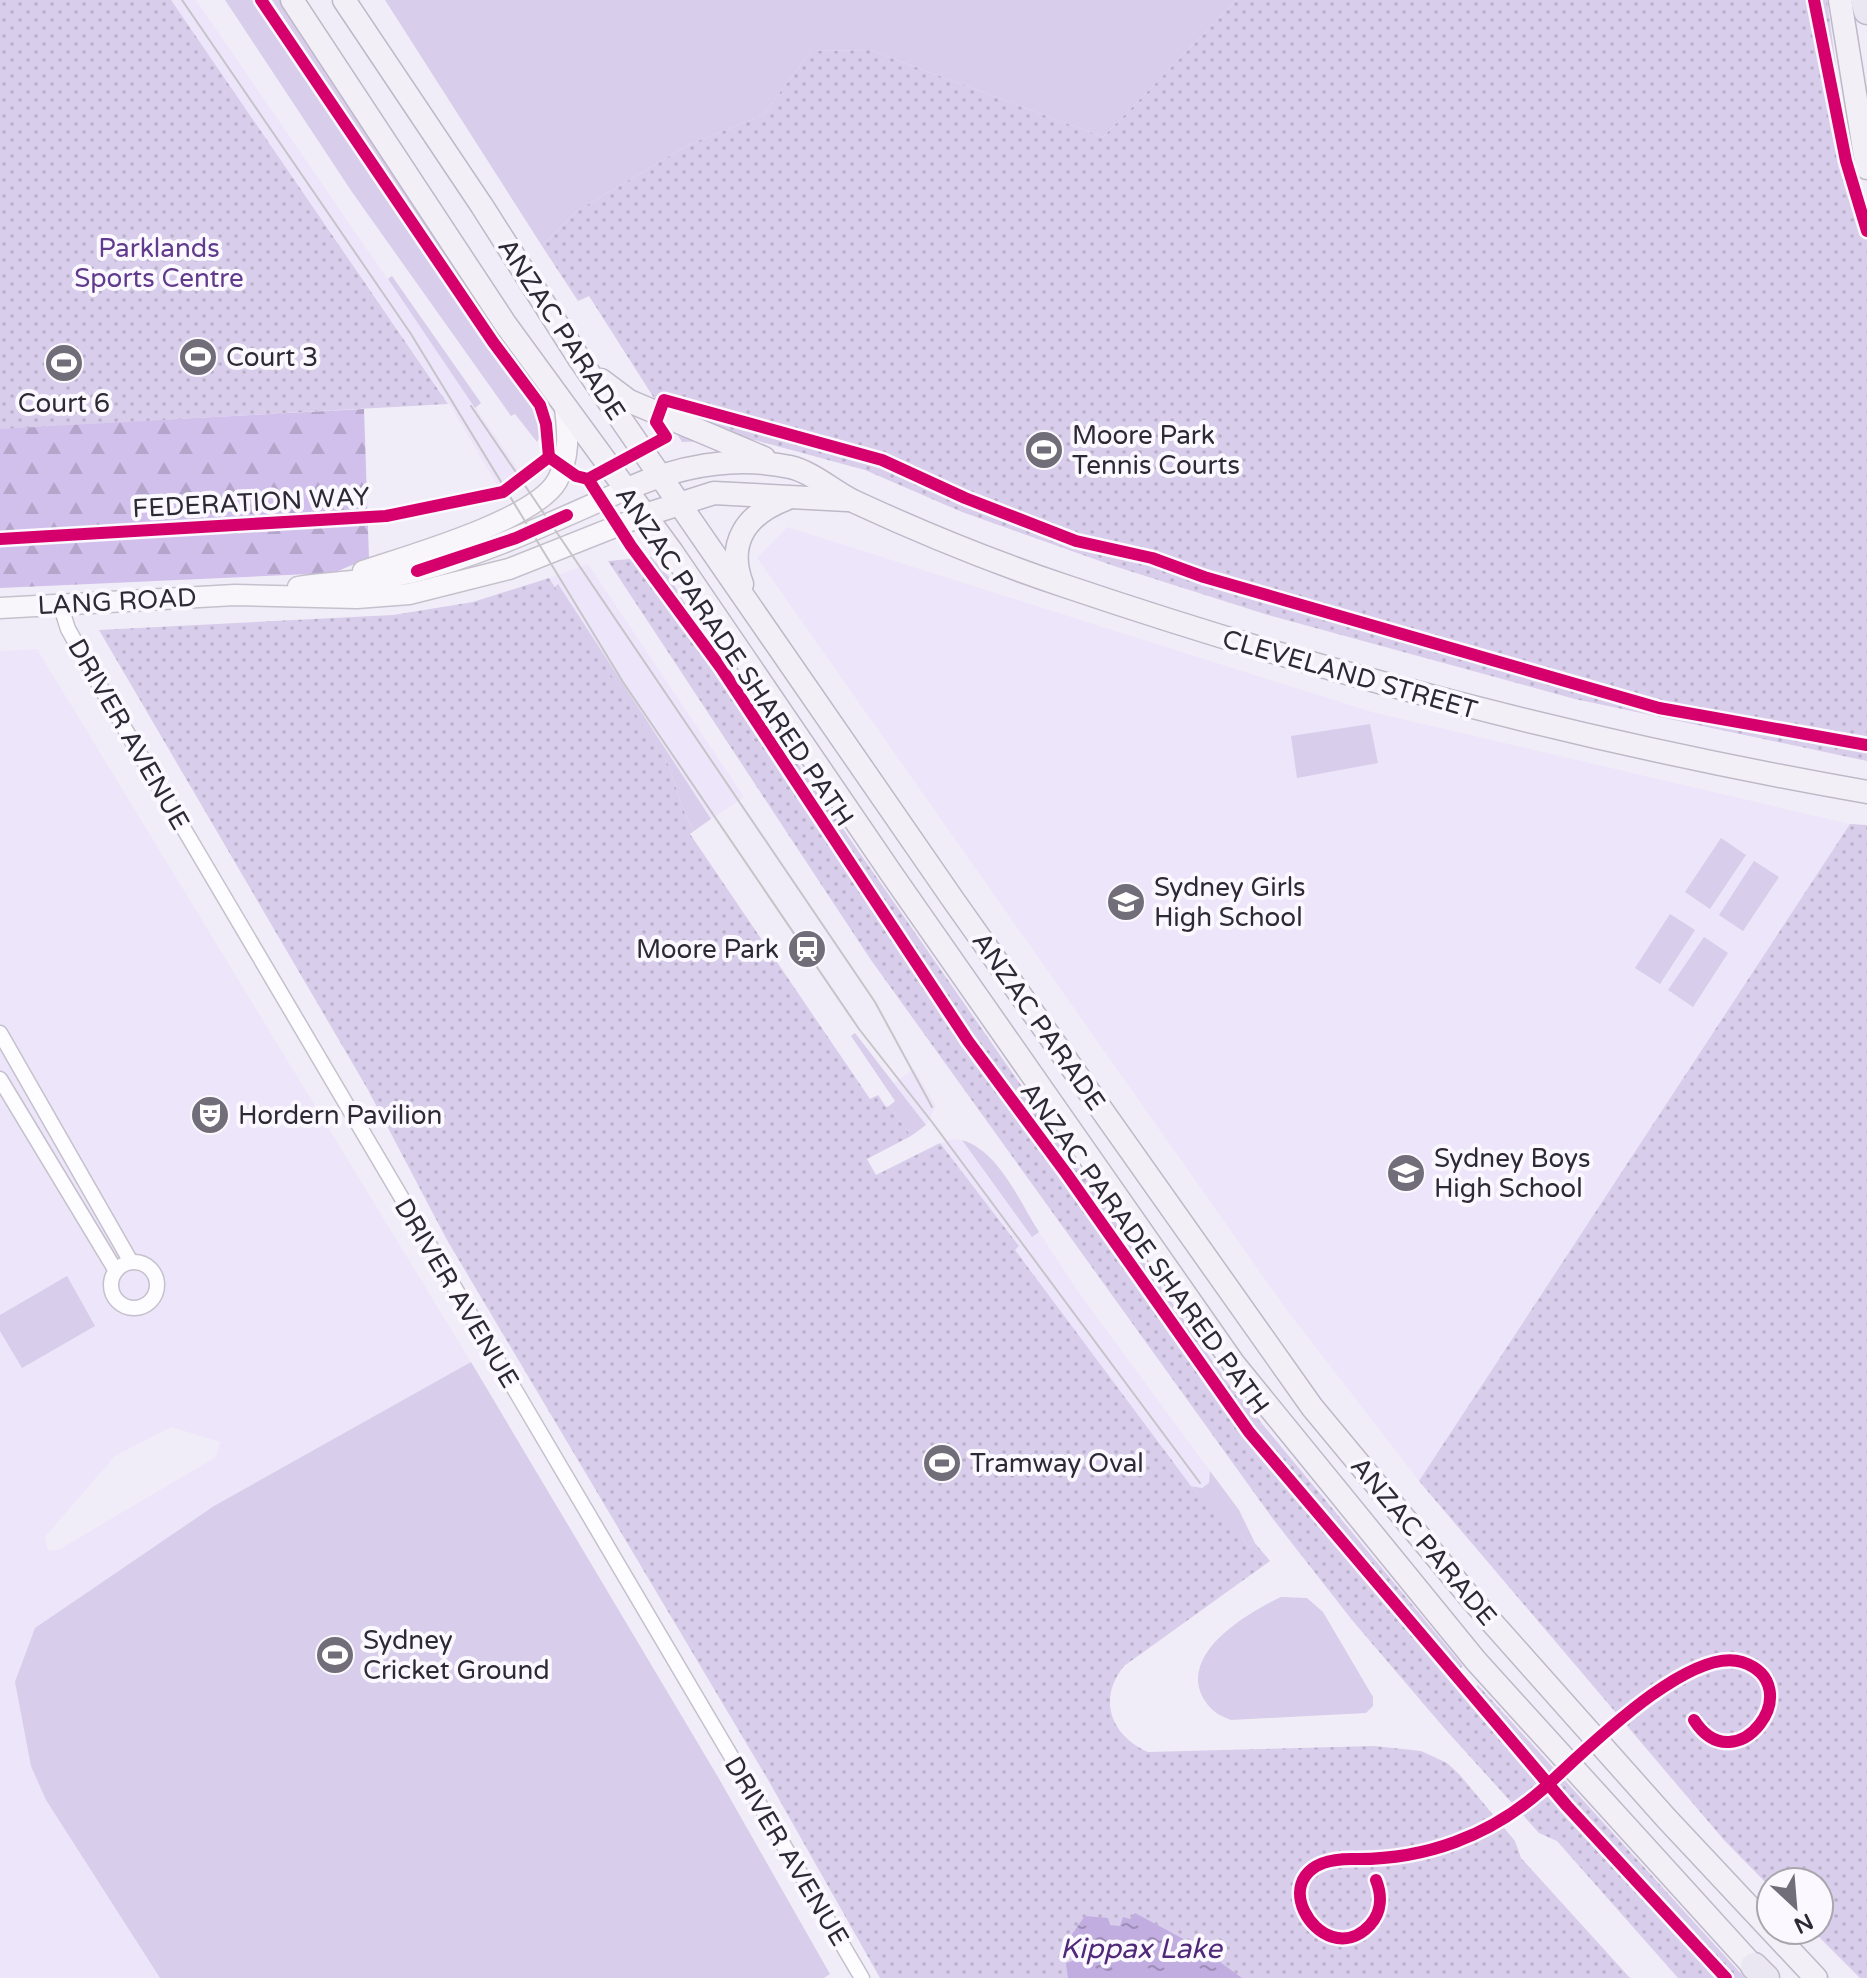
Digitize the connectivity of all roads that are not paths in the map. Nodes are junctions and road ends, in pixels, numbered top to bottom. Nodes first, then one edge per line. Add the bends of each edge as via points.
1 (292, 0) edge
2 (344, 0) edge
3 (1840, 0) edge
4 (1864, 0) edge
5 (1867, 11) edge
6 (1867, 168) edge
7 (580, 360) junction
8 (565, 408) junction
9 (792, 467) junction
10 (659, 475) junction
11 (625, 490) junction
12 (786, 499) junction
13 (850, 500) junction
14 (679, 501) junction
15 (645, 515) junction
16 (329, 582) junction
17 (235, 595) junction
18 (746, 595) junction
19 (60, 604) junction
20 (0, 608) edge
21 (1867, 792) edge
22 (0, 1033) edge
23 (0, 1079) edge
24 (131, 1262) junction
25 (116, 1271) junction
26 (1761, 1974) edge
27 (862, 1978) edge
28 (1816, 1978) edge

1 - 8 main road, ANZAC PARADE
2 - 7 main road, ANZAC PARADE
3 - 6 main road
4 - 5 highway
7 - 9 main road via 629,401
7 - 10 main road, ANZAC PARADE
8 - 11 main road, ANZAC PARADE
8 - 16 street via 563,467 537,503
9 - 10 main road, CLEVELAND STREET via 687,466
9 - 13 main road, CLEVELAND STREET
10 - 11 main road, CLEVELAND STREET
10 - 14 main road, ANZAC PARADE
11 - 15 main road, ANZAC PARADE
11 - 16 street, LANG ROAD via 449,562 399,575
12 - 13 main road, CLEVELAND STREET
12 - 14 main road, CLEVELAND STREET via 714,493
12 - 18 main road via 761,512 741,532 735,556
13 - 21 main road, CLEVELAND STREET via 1014,569 1277,654 1568,732
14 - 15 main road, CLEVELAND STREET
14 - 18 main road, ANZAC PARADE
15 - 17 street, LANG ROAD via 509,569 445,588 357,598
15 - 26 main road, ANZAC PARADE via 1281,1425 1476,1661
16 - 17 street, LANG ROAD
17 - 19 street, LANG ROAD
18 - 28 main road, ANZAC PARADE via 963,914 1312,1407 1473,1601
19 - 20 street, LANG ROAD
19 - 27 street, DRIVER AVENUE via 98,684
22 - 24 street
23 - 25 street
24 - 25 street
24 - 25 street via 150,1268 157,1280 155,1295 144,1306 129,1308 116,1300 111,1285

